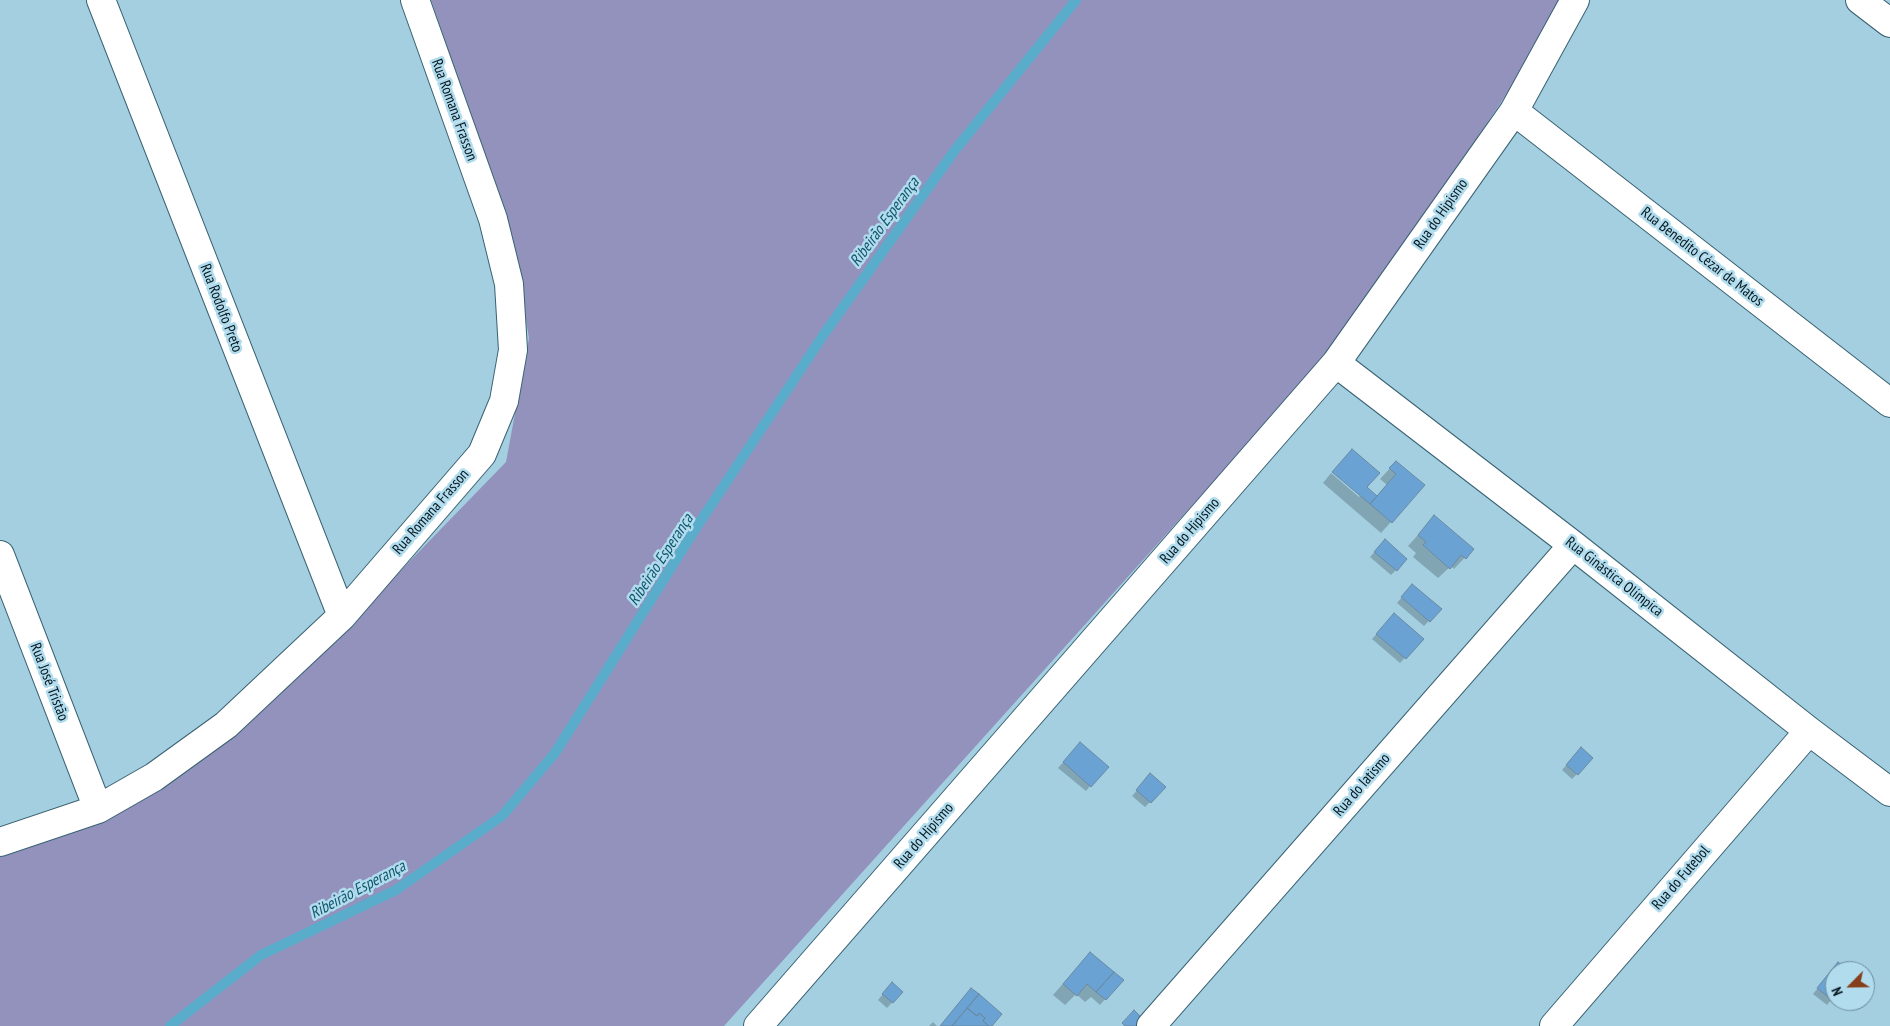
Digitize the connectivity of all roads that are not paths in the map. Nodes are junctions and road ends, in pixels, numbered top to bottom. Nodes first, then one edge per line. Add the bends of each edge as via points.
1 (101, 0) edge
2 (415, 0) edge
3 (1575, 0) edge
4 (1860, 0) edge
5 (1890, 23) edge
6 (1514, 111) junction
7 (1336, 363) junction
8 (1890, 403) edge
9 (1573, 545) junction
10 (0, 555) edge
11 (342, 616) junction
12 (1809, 731) junction
13 (1890, 792) edge
14 (98, 809) junction
15 (0, 842) edge
16 (758, 1026) edge
17 (1151, 1026) edge
18 (1554, 1026) edge

1 - 11 street, Rua Rodolfo Preto
2 - 11 street, Rua Romana Frasson via 493,219 509,284 513,350 504,402 482,454
3 - 6 street, Rua do Hipismo
4 - 5 street
6 - 7 street, Rua do Hipismo
6 - 8 street, Rua Benedito Cézar de Matos
7 - 9 street, Rua Ginástica Olímpica
7 - 16 street, Rua do Hipismo
9 - 12 street, Rua Ginástica Olímpica
9 - 17 street, Rua do Iatismo
10 - 14 street, Rua José Tristão
11 - 14 street, Rua Romana Frasson via 226,725 154,777
12 - 13 street, Rua Ginástica Olímpica
12 - 18 street, Rua do Futebol
14 - 15 street, Rua Romana Frasson

